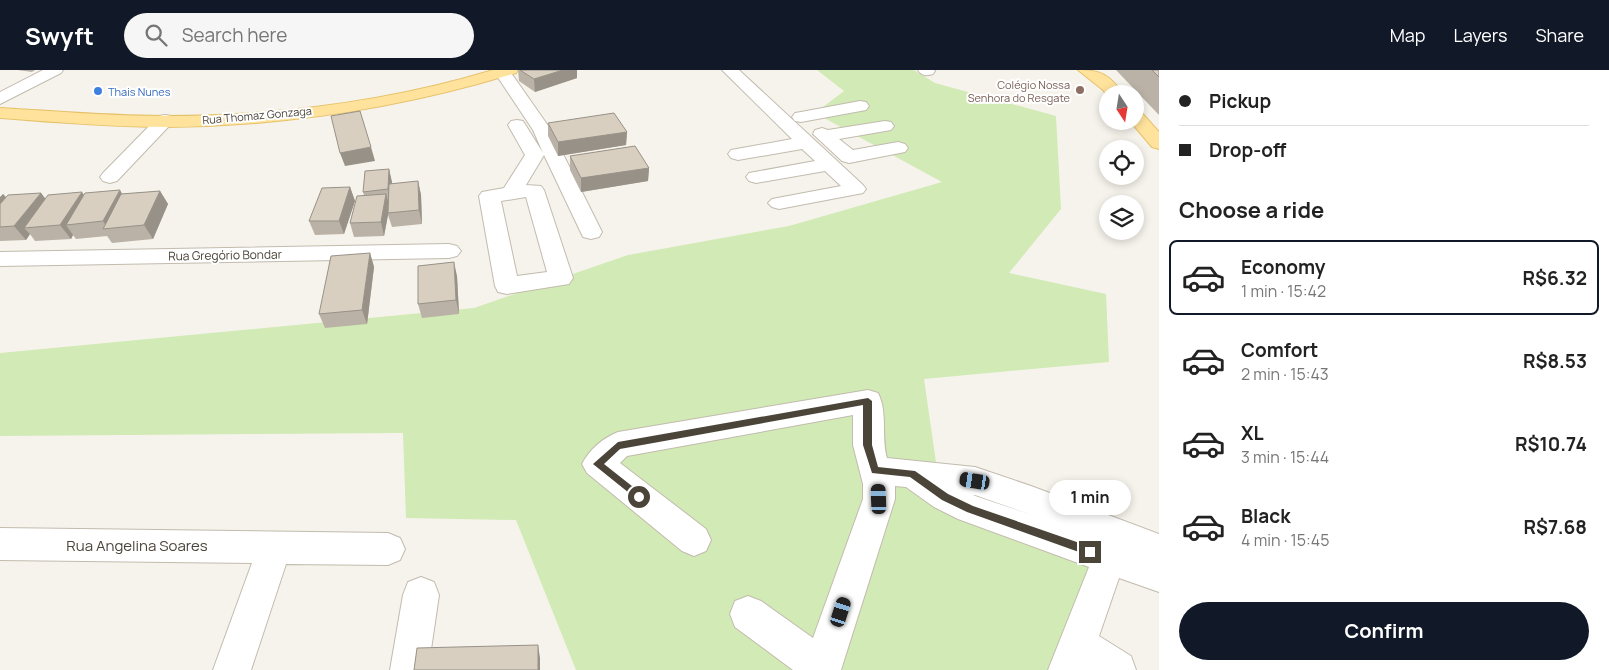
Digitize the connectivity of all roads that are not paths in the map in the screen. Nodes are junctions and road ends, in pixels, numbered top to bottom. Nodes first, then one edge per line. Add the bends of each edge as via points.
1 (55, 70) edge
2 (730, 70) edge
3 (746, 70) edge
4 (1086, 70) edge
5 (1102, 70) edge
6 (501, 73) edge
7 (1106, 85) edge
8 (1111, 85) edge
9 (0, 99) edge
10 (860, 106) dead end
11 (0, 113) edge
12 (801, 117) junction
13 (164, 120) junction
14 (885, 126) dead end
15 (1144, 126) edge
16 (816, 139) junction
17 (1159, 143) edge
18 (898, 148) dead end
19 (738, 154) dead end
20 (831, 164) junction
21 (110, 176) dead end
22 (756, 178) dead end
23 (511, 193) dead end
24 (779, 203) dead end
25 (591, 232) dead end
26 (450, 251) dead end
27 (35, 258) junction
28 (0, 259) edge
29 (0, 276) edge
30 (875, 470) junction
31 (912, 474) junction
32 (694, 540) dead end
33 (0, 544) edge
34 (275, 546) junction
35 (388, 549) dead end
36 (1159, 550) edge
37 (1104, 572) dead end
38 (1159, 574) edge
39 (421, 595) dead end
40 (748, 614) dead end
41 (1072, 657) edge
42 (232, 670) edge
43 (409, 670) edge
44 (1117, 670) edge

1 - 9 street
2 - 16 street
3 - 12 street
4 - 7 main road
5 - 8 main road
6 - 13 main road, Rua Thomaz Gonzaga via 352,106 240,118
6 - 23 street via 535,155
6 - 25 street via 542,130
10 - 12 street
11 - 13 main road, Rua Thomaz Gonzaga
12 - 16 street
13 - 21 street
14 - 16 street
15 - 17 main road
16 - 18 street via 848,157
16 - 19 street
16 - 20 street
20 - 22 street
20 - 24 street via 856,188
26 - 27 street, Rua Gregório Bondar
27 - 28 street, Rua Gregório Bondar
27 - 29 street
30 - 31 street
30 - 32 street via 868,445 868,401 618,445 598,464
30 - 40 street via 879,499 822,668
31 - 36 street via 975,481 1001,489
31 - 38 street via 945,497 970,509
33 - 34 street, Rua Angelina Soares
34 - 35 street, Rua Angelina Soares
34 - 42 street
37 - 41 street
39 - 43 street
41 - 44 street

